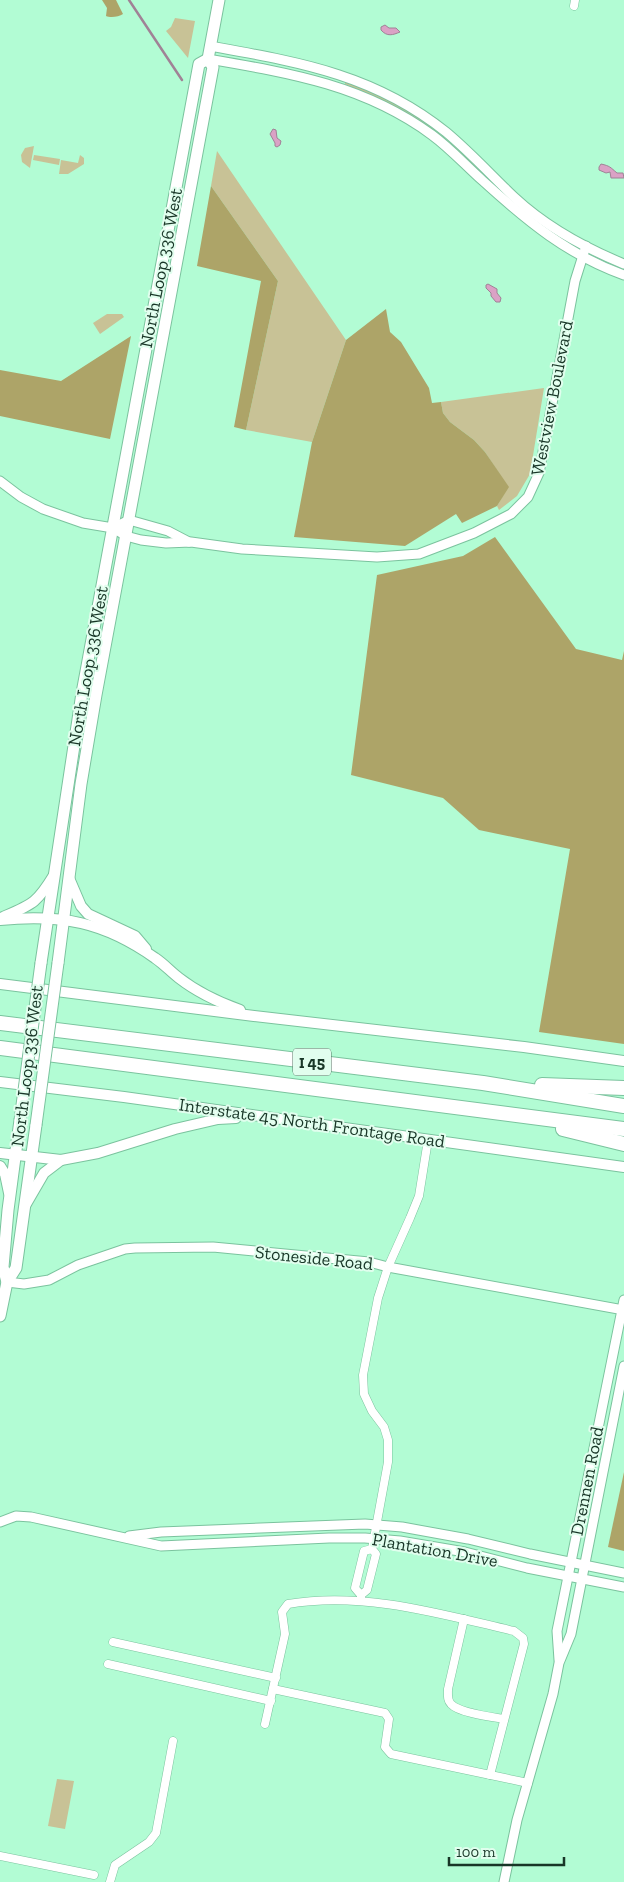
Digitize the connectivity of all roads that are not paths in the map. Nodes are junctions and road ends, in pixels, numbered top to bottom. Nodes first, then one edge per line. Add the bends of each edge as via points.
1 (219, 0) edge
2 (210, 46) junction
3 (208, 58) junction
4 (505, 187) junction
5 (498, 194) junction
6 (586, 246) junction
7 (582, 258) junction
8 (624, 264) edge
9 (624, 275) edge
10 (153, 315) junction
11 (166, 319) junction
12 (0, 481) edge
13 (129, 520) junction
14 (113, 528) junction
15 (126, 536) junction
16 (191, 542) junction
17 (54, 874) junction
18 (68, 877) junction
19 (46, 918) junction
20 (0, 920) edge
21 (64, 920) junction
22 (154, 957) junction
23 (0, 984) edge
24 (254, 1016) junction
25 (0, 1023) edge
26 (0, 1048) edge
27 (624, 1061) edge
28 (0, 1082) edge
29 (483, 1083) junction
30 (624, 1088) edge
31 (624, 1106) edge
32 (486, 1110) junction
33 (260, 1116) junction
34 (624, 1129) edge
35 (428, 1140) junction
36 (624, 1144) edge
37 (0, 1153) edge
38 (16, 1154) junction
39 (32, 1156) junction
40 (61, 1160) junction
41 (0, 1166) edge
42 (624, 1167) edge
43 (10, 1197) junction
44 (26, 1204) junction
45 (388, 1267) junction
46 (6, 1282) junction
47 (623, 1307) edge
48 (0, 1316) edge
49 (624, 1366) edge
50 (0, 1522) edge
51 (376, 1525) junction
52 (124, 1536) junction
53 (374, 1539) junction
54 (372, 1549) junction
55 (570, 1562) junction
56 (584, 1565) junction
57 (359, 1571) junction
58 (371, 1573) junction
59 (624, 1573) edge
60 (568, 1576) junction
61 (582, 1579) junction
62 (624, 1588) edge
63 (361, 1598) junction
64 (464, 1620) junction
65 (113, 1642) dead end
66 (559, 1663) junction
67 (108, 1664) dead end
68 (276, 1678) junction
69 (274, 1689) junction
70 (271, 1701) junction
71 (504, 1719) junction
72 (265, 1724) dead end
73 (174, 1742) dead end
74 (490, 1775) junction
75 (528, 1783) junction
76 (0, 1856) edge
77 (94, 1874) dead end
78 (110, 1882) edge
79 (504, 1882) edge

1 - 2 main road, North Loop 336 West
2 - 3 main road, North Loop 336 West
2 - 4 street via 315,67 370,86 398,100 446,132
3 - 5 street via 308,77 372,100 434,136
3 - 10 main road, North Loop 336 West via 199,64
3 - 11 main road, North Loop 336 West via 213,67
4 - 5 street
4 - 6 street via 533,212
5 - 7 street via 527,220
6 - 7 street, Westview Boulevard
6 - 8 street
7 - 9 street
7 - 16 street, Westview Boulevard via 539,473 528,497 511,514 474,533 419,554 377,557 242,549
10 - 11 main road
10 - 14 main road, North Loop 336 West
11 - 13 main road, North Loop 336 West
12 - 14 street, Westview Boulevard via 43,509 83,523
13 - 14 street
13 - 15 main road, North Loop 336 West
13 - 16 street, Westview Boulevard via 168,531
14 - 15 street, Westview Boulevard
14 - 17 main road, North Loop 336 West
15 - 16 street, Westview Boulevard via 166,543
15 - 18 main road, North Loop 336 West via 96,695
17 - 19 main road, North Loop 336 West
17 - 20 main road via 37,900
18 - 21 main road, North Loop 336 West
18 - 22 main road via 88,914 135,936
19 - 20 main road
19 - 21 main road
19 - 38 main road, North Loop 336 West, bridge
21 - 22 main road via 103,928
21 - 39 main road, North Loop 336 West, bridge
22 - 24 main road via 193,988
23 - 24 main road
24 - 27 main road
25 - 29 highway, I 45
26 - 32 highway, I 45
28 - 33 main road, Interstate 45 North Frontage Road
29 - 30 highway
29 - 31 highway, I 45
32 - 34 highway, I 45
32 - 36 highway
33 - 35 main road, Interstate 45 North Frontage Road
33 - 40 main road via 218,1119 98,1153
35 - 42 main road, Interstate 45 North Frontage Road
35 - 45 street via 418,1196
37 - 38 main road
38 - 39 main road
38 - 43 main road, North Loop 336 West
39 - 40 main road
39 - 44 main road, North Loop 336 West
40 - 44 main road via 44,1173
41 - 43 main road
43 - 46 main road, North Loop 336 West via 3,1267
44 - 46 main road, North Loop 336 West via 16,1268
45 - 46 street, Stoneside Road via 345,1258 231,1249 140,1248 78,1266 49,1280
45 - 47 street, Stoneside Road
45 - 51 street via 378,1298 363,1375 364,1394 388,1440 388,1462
46 - 48 main road, North Loop 336 West
47 - 55 street, Drennen Road
49 - 56 street, Drennen Road
50 - 52 street, Plantation Drive via 16,1516 31,1517
51 - 52 street, Plantation Drive via 329,1524
51 - 53 street
51 - 55 street, Plantation Drive via 468,1539
52 - 53 street, Plantation Drive via 161,1546
53 - 54 street
53 - 60 street, Plantation Drive via 465,1552
54 - 57 street via 364,1552
54 - 58 street via 376,1554
55 - 56 street, Plantation Drive
55 - 60 street, Drennen Road
56 - 59 street, Plantation Drive
56 - 61 street, Drennen Road
57 - 58 street
57 - 63 street via 355,1588
58 - 63 street via 367,1590
60 - 61 street, Plantation Drive
60 - 66 street, Drennen Road via 557,1631
61 - 62 street, Plantation Drive
61 - 66 street, Drennen Road via 571,1634
63 - 64 street
63 - 68 street via 288,1604 282,1612 285,1634
64 - 71 street via 448,1698 460,1709
64 - 71 street via 514,1631 523,1638
65 - 68 street
66 - 75 street, Drennen Road
67 - 70 street
68 - 69 street
69 - 70 street
69 - 74 street via 382,1712 389,1720 385,1747 391,1754
70 - 72 street
71 - 74 street
73 - 78 street via 156,1833 149,1842 115,1865
74 - 75 street
75 - 79 street, Drennen Road
76 - 77 street

